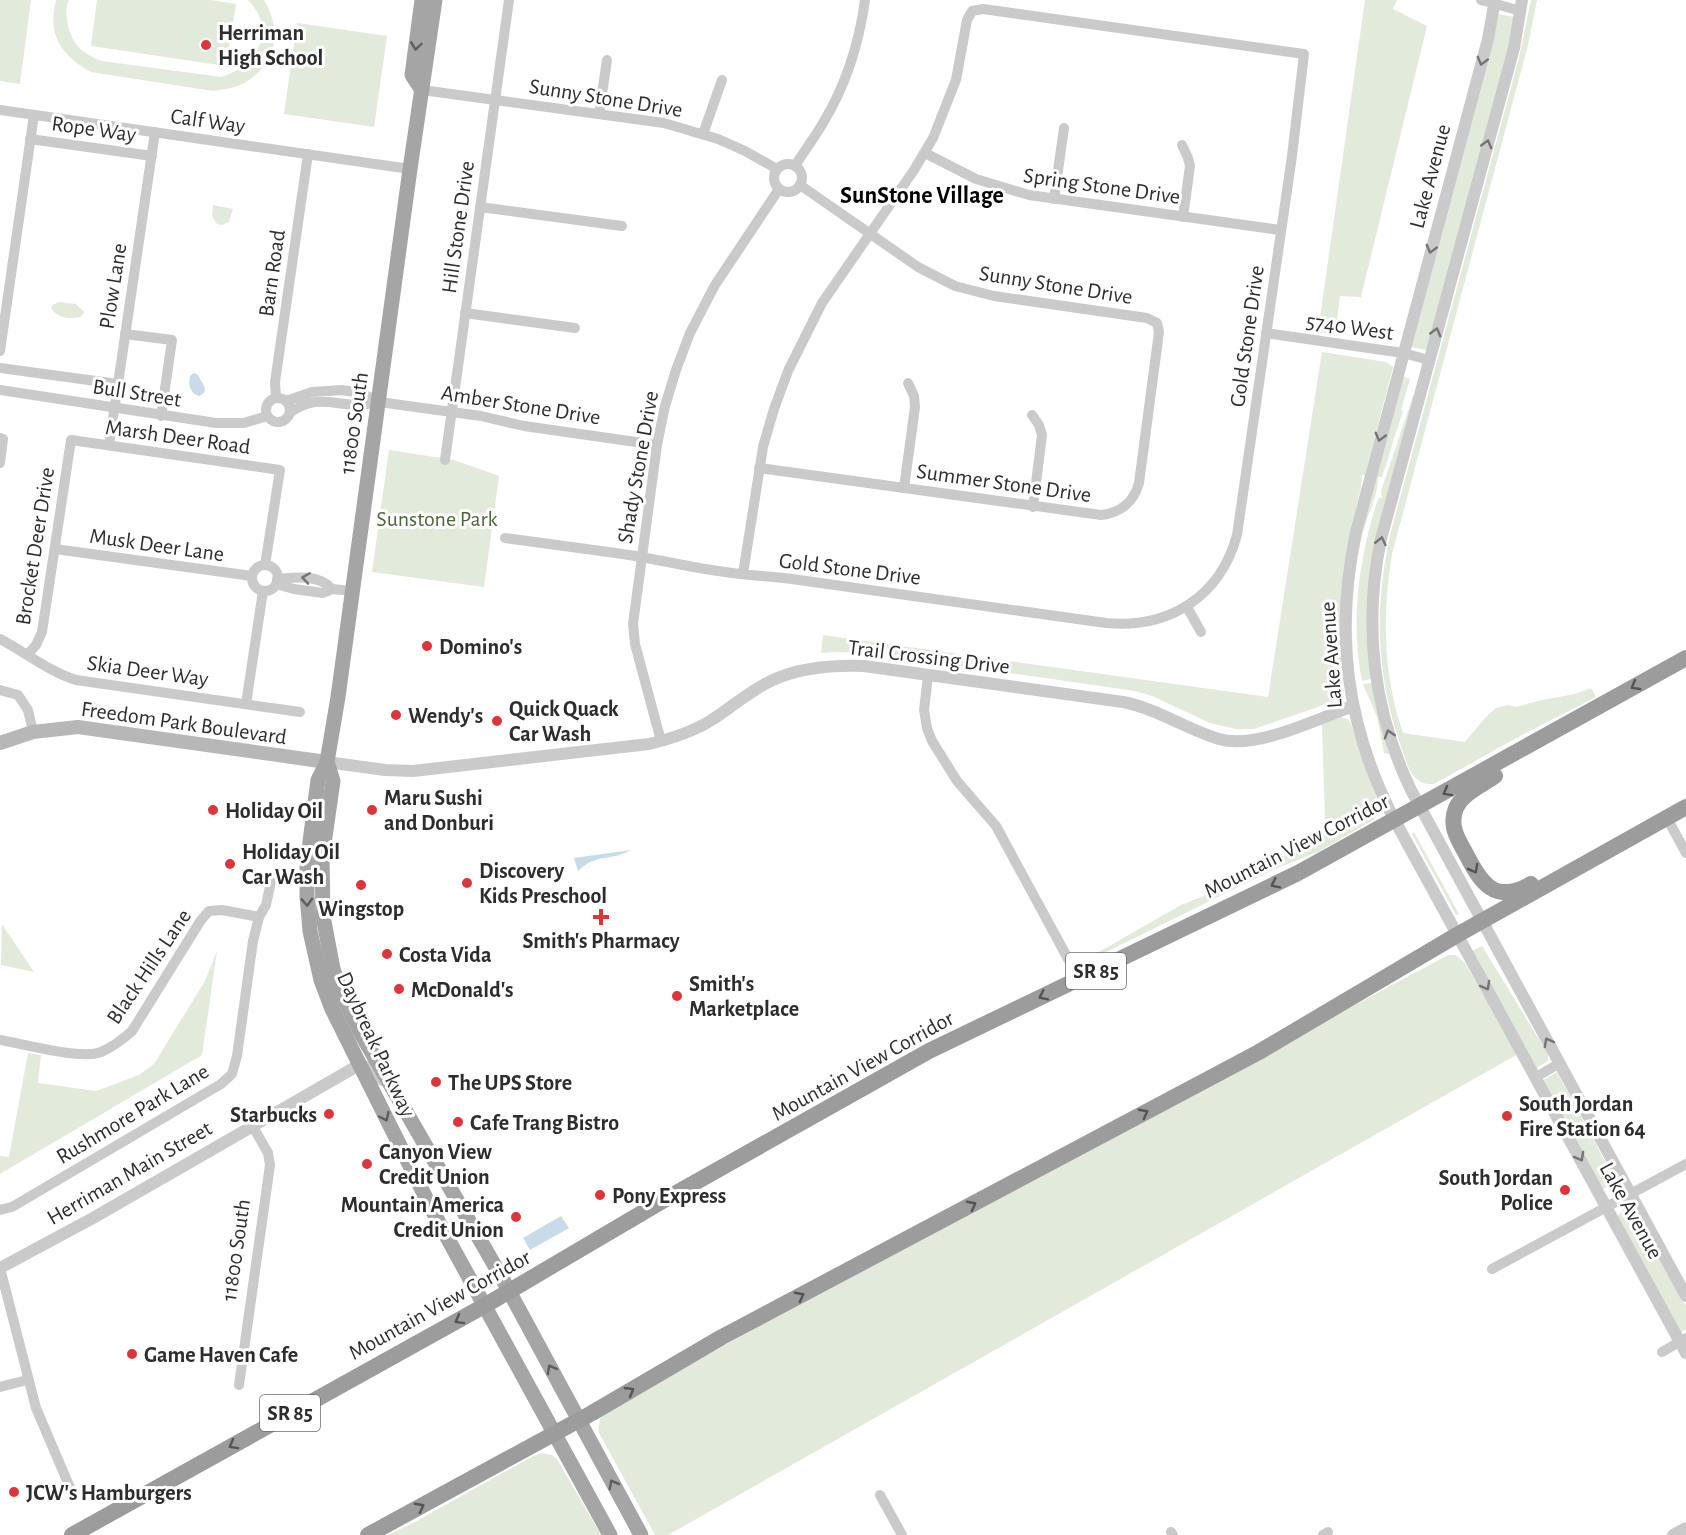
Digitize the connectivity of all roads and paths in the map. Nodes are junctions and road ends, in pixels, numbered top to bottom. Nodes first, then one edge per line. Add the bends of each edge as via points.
1 (422, 0) edge
2 (435, 0) edge
3 (442, 0) edge
4 (509, 0) edge
5 (866, 0) edge
6 (1480, 0) edge
7 (1495, 2) edge
8 (1522, 5) edge
9 (607, 60) dead end
10 (723, 80) dead end
11 (422, 90) junction
12 (495, 99) junction
13 (0, 110) edge
14 (599, 114) junction
15 (34, 115) junction
16 (1064, 128) dead end
17 (155, 132) junction
18 (704, 134) junction
19 (30, 139) junction
20 (1182, 145) dead end
21 (925, 153) junction
22 (308, 154) junction
23 (152, 156) junction
24 (795, 165) junction
25 (410, 169) junction
26 (777, 169) junction
27 (800, 185) junction
28 (780, 189) junction
29 (1054, 199) junction
30 (480, 207) junction
31 (1183, 217) junction
32 (622, 226) dead end
33 (1280, 230) junction
34 (870, 234) junction
35 (465, 313) junction
36 (1156, 323) joint
37 (575, 328) dead end
38 (1266, 333) junction
39 (125, 334) junction
40 (0, 351) edge
41 (1403, 353) junction
42 (1429, 360) junction
43 (0, 368) edge
44 (908, 383) dead end
45 (118, 384) junction
46 (0, 390) edge
47 (379, 402) junction
48 (284, 403) junction
49 (114, 408) junction
50 (452, 412) junction
51 (1032, 415) dead end
52 (162, 416) junction
53 (267, 416) junction
54 (2, 438) edge
55 (71, 440) joint
56 (109, 445) junction
57 (657, 445) junction
58 (445, 460) dead end
59 (0, 463) edge
60 (759, 468) junction
61 (904, 488) junction
62 (1033, 507) junction
63 (505, 538) dead end
64 (56, 549) junction
65 (640, 558) junction
66 (265, 566) junction
67 (743, 574) junction
68 (252, 576) junction
69 (277, 581) junction
70 (263, 591) junction
71 (352, 591) junction
72 (1186, 607) junction
73 (1201, 632) dead end
74 (0, 639) edge
75 (28, 654) junction
76 (1686, 657) edge
77 (928, 676) junction
78 (0, 690) edge
79 (246, 704) junction
80 (1353, 706) junction
81 (300, 712) dead end
82 (1585, 715) junction
83 (33, 732) junction
84 (661, 741) junction
85 (0, 743) edge
86 (327, 762) junction
87 (1686, 798) edge
88 (1420, 806) junction
89 (1686, 807) edge
90 (1667, 818) junction
91 (1394, 819) junction
92 (1686, 853) edge
93 (272, 877) dead end
94 (259, 917) junction
95 (1483, 921) junction
96 (1457, 935) junction
97 (1079, 980) junction
98 (332, 1008) junction
99 (0, 1040) edge
100 (375, 1058) junction
101 (1560, 1063) junction
102 (360, 1065) junction
103 (1536, 1077) junction
104 (390, 1084) junction
105 (252, 1125) junction
106 (1686, 1164) edge
107 (1630, 1194) junction
108 (1607, 1207) junction
109 (0, 1210) edge
110 (0, 1268) edge
111 (1492, 1269) dead end
112 (509, 1291) junction
113 (1686, 1296) edge
114 (484, 1306) junction
115 (1684, 1344) edge
116 (1662, 1352) dead end
117 (27, 1380) junction
118 (239, 1385) dead end
119 (0, 1387) edge
120 (579, 1420) junction
121 (554, 1434) junction
122 (71, 1490) dead end
123 (880, 1495) dead end
124 (1686, 1528) edge
125 (72, 1535) edge
126 (368, 1535) edge
127 (610, 1535) edge
128 (641, 1535) edge
129 (902, 1535) edge
130 (1673, 1535) edge

1 -> 11 main road, 11800 South via 412,75
2 - 11 main road
3 - 11 main road, 11800 South via 432,72
4 - 12 street, Hill Stone Drive
5 - 24 street via 846,78
6 - 7 street
7 - 8 street
7 -> 41 street, Lake Avenue
42 -> 8 street, Lake Avenue via 1514,48
9 - 14 street
10 - 18 street
11 - 12 street, Sunny Stone Drive
11 - 25 main road, 11800 South
12 - 14 street, Sunny Stone Drive
12 - 30 street, Hill Stone Drive
13 - 15 street, Calf Way
14 - 18 street, Sunny Stone Drive via 664,123
15 - 17 street, Calf Way
15 - 19 street
16 - 29 street
17 - 22 street, Calf Way
17 - 23 street, Plow Lane
18 - 26 street, Sunny Stone Drive
19 - 23 street, Rope Way
19 - 40 street
20 - 31 street via 1190,166
21 - 29 street, Spring Stone Drive via 993,186
21 - 33 street, Gold Stone Drive via 951,94 972,10 1304,54
21 - 34 street
22 - 25 street, Calf Way
22 - 48 street, Barn Road via 275,382
23 - 39 street, Plow Lane
24 - 26 street via 787,163
24 - 27 street via 802,177
25 - 47 main road, 11800 South
26 - 28 street via 774,182
27 - 28 street via 793,191
27 - 34 street, Sunny Stone Drive
28 - 57 street, Shady Stone Drive via 723,271 698,316 670,388
29 - 31 street, Spring Stone Drive
30 - 32 street
30 - 35 street, Hill Stone Drive
31 - 33 street, Spring Stone Drive
33 - 38 street, Gold Stone Drive
34 - 36 street, Sunny Stone Drive via 930,274 968,290 1148,318
34 - 60 street via 822,303 796,354 774,410
35 - 37 street
35 - 50 street, Hill Stone Drive
36 - 62 street, Summer Stone Drive via 1159,332 1139,483 1133,498 1119,510 1101,515
38 - 41 street, 5740 West
38 - 72 street, Gold Stone Drive via 1234,546 1218,577
39 - 45 street, Plow Lane
39 - 52 street via 172,340
41 - 42 street, 5740 West
41 -> 80 street, Lake Avenue via 1350,561 1345,630
88 -> 42 street, Lake Avenue via 1397,758 1383,714 1371,638 1371,607 1381,539
43 - 45 street
44 - 61 street via 915,407
45 - 49 street, Plow Lane
46 - 49 street, Bull Street
47 - 48 street, Amber Stone Drive via 361,393 334,390 312,392
47 - 50 street, Amber Stone Drive
47 - 71 main road, 11800 South
48 - 53 street via 267,405
48 - 53 street via 287,419 273,422
49 - 52 street, Bull Street
49 - 56 street, Plow Lane
50 - 57 street, Amber Stone Drive
50 - 58 street, Hill Stone Drive
51 - 62 street via 1042,435
52 - 53 street, Bull Street via 235,424
54 - 59 street
55 - 56 street, Marsh Deer Road
55 - 64 street, Brocket Deer Drive
56 - 66 street, Marsh Deer Road via 280,470
57 - 65 street, Shady Stone Drive
60 - 61 street, Summer Stone Drive
60 - 67 street
61 - 62 street, Summer Stone Drive
63 - 65 street, Gold Stone Drive
64 - 68 street, Musk Deer Lane
64 - 75 street, Brocket Deer Drive via 42,632
65 - 67 street, Gold Stone Drive
65 - 84 street, Shady Stone Drive via 633,630
66 - 68 street via 258,567
66 - 69 street via 273,568
67 - 72 street, Gold Stone Drive via 1118,624 1151,621
68 - 70 street via 254,584
69 - 70 street via 271,590
69 - 71 street via 297,576 324,581 332,589
70 - 79 street
71 - 86 main road, 11800 South
72 - 73 street
74 - 75 street, Skia Deer Way
75 - 79 street, Skia Deer Way via 58,674 76,680
76 -> 82 highway, Mountain View Corridor / SR 85
77 - 80 street, Trail Crossing Drive via 1133,704 1232,741 1265,738
77 - 84 street, Trail Crossing Drive via 837,665 790,674 757,688 709,722
77 - 97 street via 924,710 932,741 957,781 996,826
78 - 83 street via 18,695 28,710
79 - 81 street, Skia Deer Way
80 - 91 street, Lake Avenue via 1370,766
82 -> 87 highway via 1460,802 1454,814 1454,830 1483,883 1504,892 1523,889
82 -> 88 highway, Mountain View Corridor / SR 85
83 - 85 main road, Freedom Park Boulevard
83 - 86 main road, Freedom Park Boulevard via 98,729
84 - 86 street, Trail Crossing Drive via 413,771
86 -> 98 main road, Daybreak Parkway via 318,780 306,881 313,947
86 - 100 main road, Daybreak Parkway via 333,781 321,874 326,937 343,998
88 - 91 highway, Mountain View Corridor / SR 85
88 - 95 street, Lake Avenue
89 - 90 highway
90 - 92 street
90 - 95 highway
91 - 96 street, Lake Avenue
91 -> 97 highway, Mountain View Corridor / SR 85 via 1298,873
93 - 94 street, Rushmore Park Lane
94 - 99 street, Black Hills Lane via 222,909 209,911 132,1032 116,1045 99,1053 82,1054
94 - 109 street, Rushmore Park Lane via 232,1074 12,1207
95 - 96 highway
101 -> 95 street, Lake Avenue
96 -> 103 street, Lake Avenue
120 -> 96 highway via 722,1337 1259,1052
97 -> 112 highway, Mountain View Corridor / SR 85 via 930,1051
98 - 100 main road via 341,1014 363,1053
98 - 102 main road, Daybreak Parkway
100 - 104 main road, Daybreak Parkway
101 - 103 street
101 - 107 street, Lake Avenue
102 - 104 street via 373,1069
102 - 105 street, Herriman Main Street
102 -> 114 main road, Daybreak Parkway
103 -> 108 street, Lake Avenue
104 - 112 main road, Daybreak Parkway
105 - 110 street, Herriman Main Street
105 - 118 street, 11800 South via 268,1153 270,1165
106 - 107 street
107 - 108 street
107 - 113 street, Lake Avenue
108 - 111 street
108 - 115 street, Lake Avenue
110 - 117 street
112 - 114 highway, Mountain View Corridor / SR 85
120 -> 112 main road, Daybreak Parkway
114 - 121 main road, Daybreak Parkway
114 -> 125 highway, Mountain View Corridor / SR 85
115 - 116 street
117 - 119 street
117 - 122 street
120 - 121 highway
128 -> 120 main road, Daybreak Parkway
126 -> 121 highway
121 - 127 main road, Daybreak Parkway
123 - 129 street
124 - 130 street

